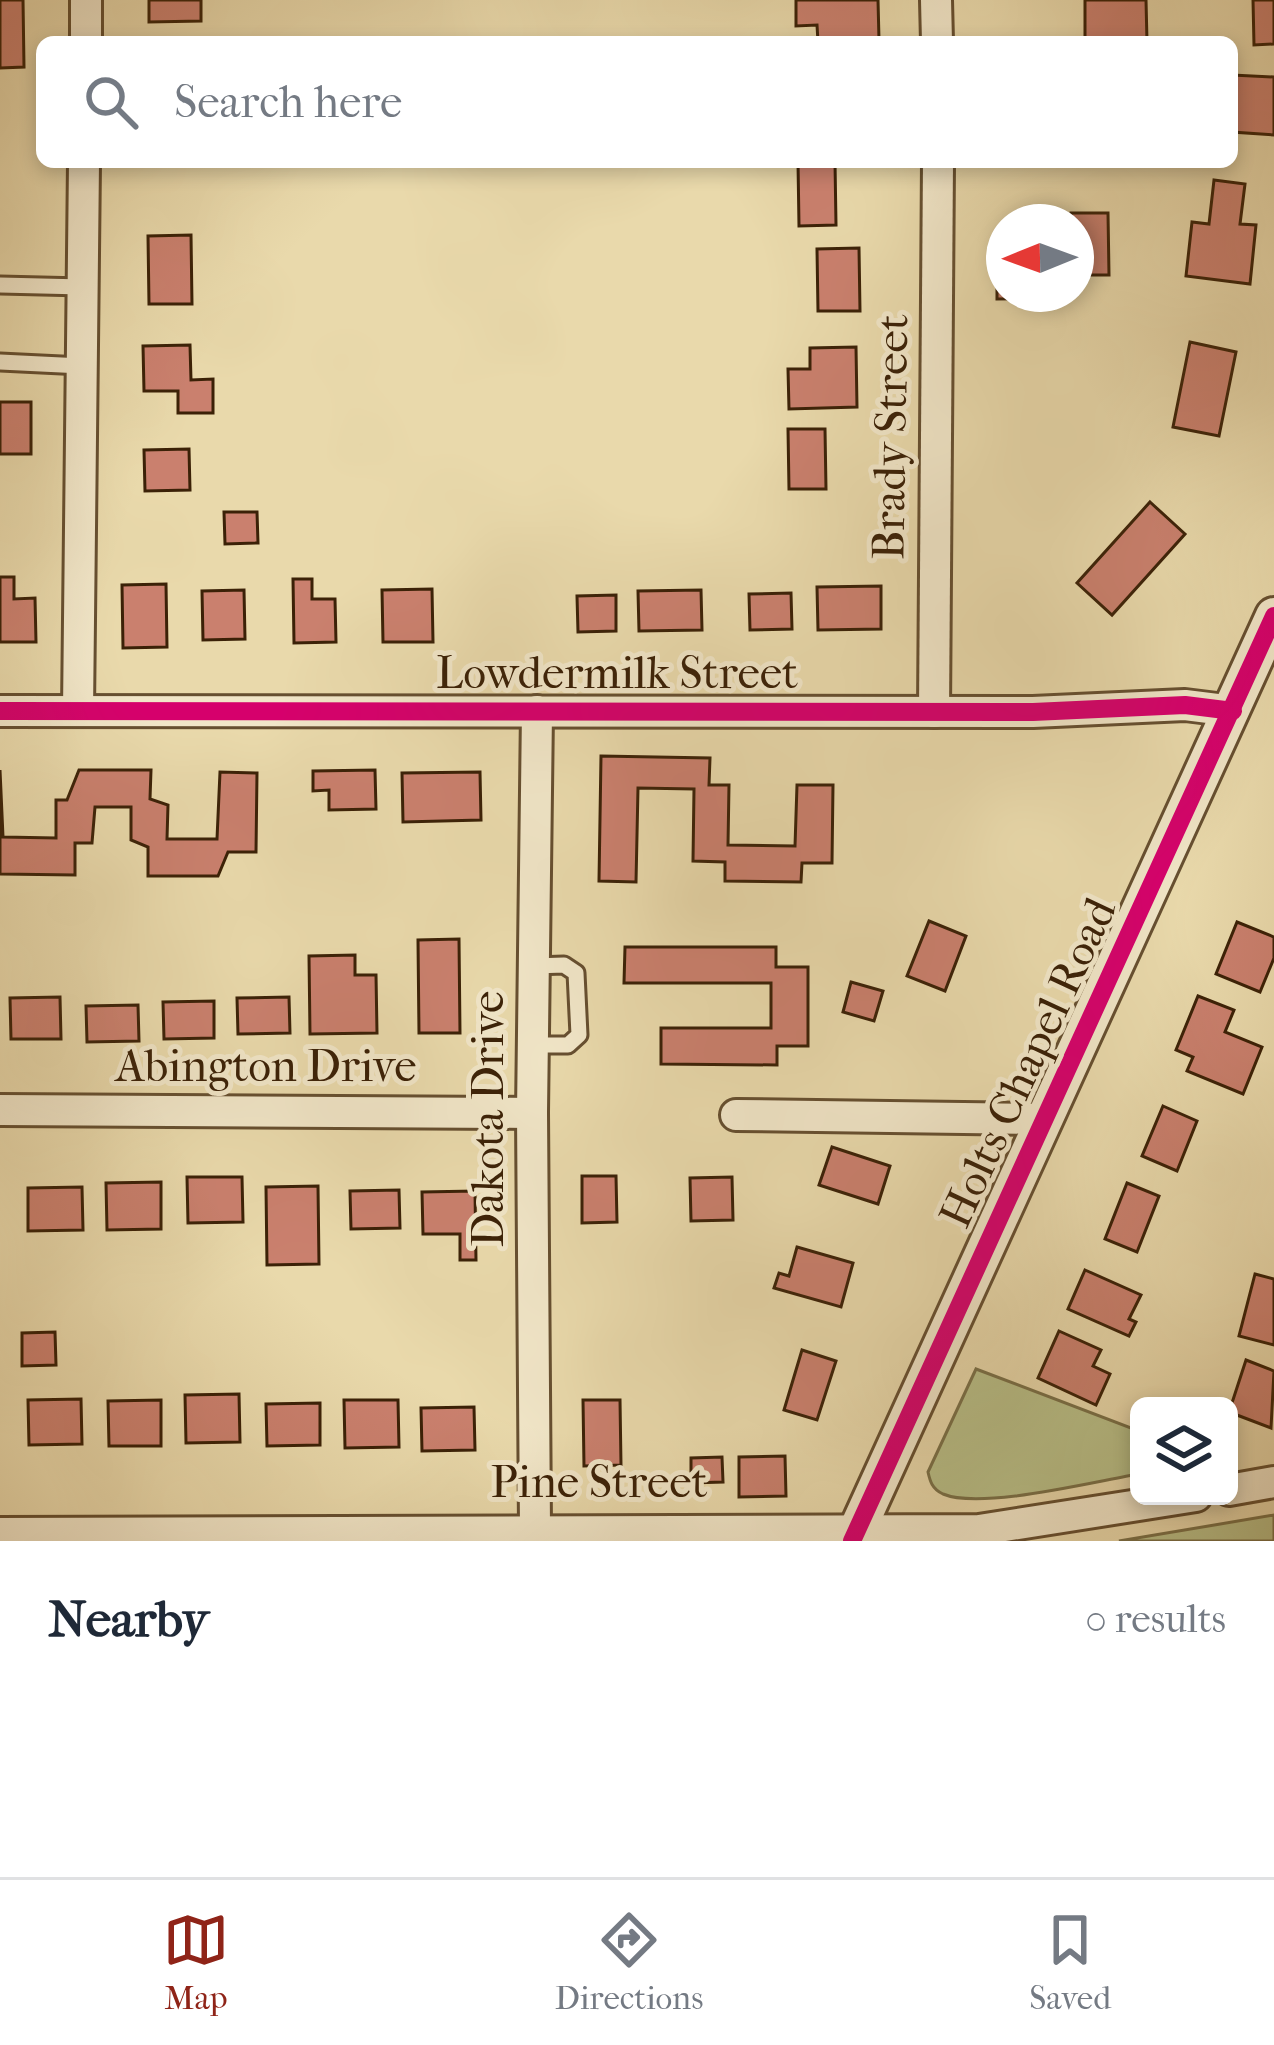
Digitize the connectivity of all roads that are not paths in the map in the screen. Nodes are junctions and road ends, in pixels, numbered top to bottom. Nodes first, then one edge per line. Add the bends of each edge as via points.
1 (86, 0) edge
2 (936, 0) edge
3 (86, 36) edge
4 (937, 36) edge
5 (84, 168) edge
6 (938, 168) edge
7 (0, 285) edge
8 (83, 287) junction
9 (0, 362) edge
10 (82, 366) junction
11 (1274, 616) edge
12 (0, 711) edge
13 (78, 711) junction
14 (537, 712) junction
15 (934, 712) junction
16 (1233, 712) junction
17 (533, 966) junction
18 (533, 1045) junction
19 (0, 1110) edge
20 (532, 1113) junction
21 (736, 1115) dead end
22 (1046, 1119) junction
23 (1274, 1482) edge
24 (1238, 1488) edge
25 (1139, 1505) edge
26 (535, 1527) junction
27 (0, 1533) edge
28 (855, 1534) edge

1 - 3 street
2 - 4 street
5 - 8 street
6 - 15 street, Brady Street
7 - 8 lane
8 - 10 street
9 - 10 lane
10 - 13 street
11 - 16 street, Holts Chapel Road
12 - 13 street, Lowdermilk Street
13 - 14 street, Lowdermilk Street
14 - 15 street, Lowdermilk Street
14 - 17 street, Dakota Drive
15 - 16 street, Lowdermilk Street via 1185,705
16 - 22 street, Holts Chapel Road
17 - 18 street, Dakota Drive
17 - 18 lane via 576,973 579,1035 568,1046
18 - 20 street, Dakota Drive
19 - 20 street, Abington Drive
20 - 26 street, Dakota Drive
21 - 22 street
22 - 28 street, Holts Chapel Road
23 - 24 street
25 - 28 street, Pine Street via 979,1530
26 - 27 street, Pine Street
26 - 28 street, Pine Street

